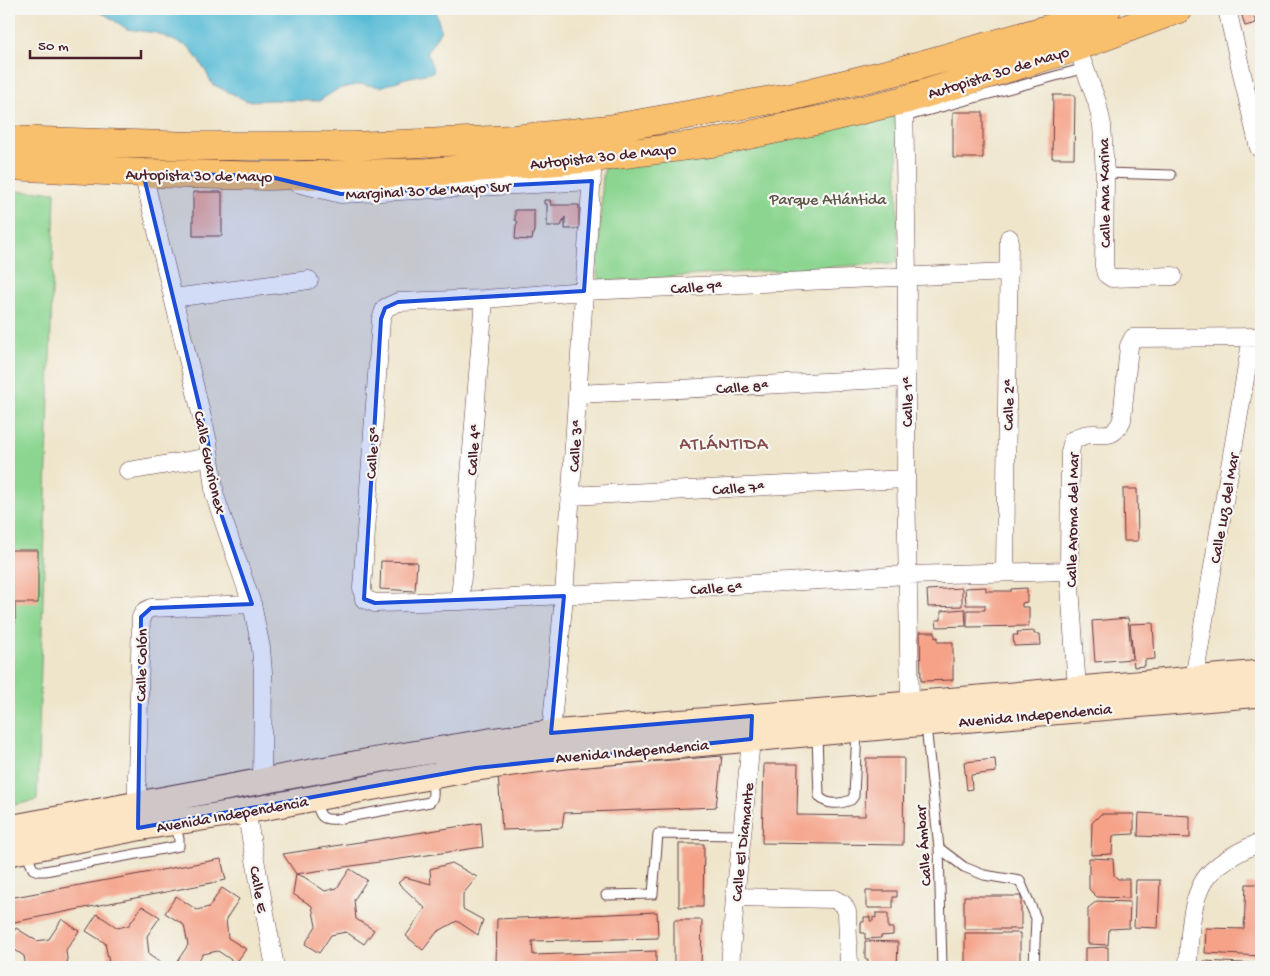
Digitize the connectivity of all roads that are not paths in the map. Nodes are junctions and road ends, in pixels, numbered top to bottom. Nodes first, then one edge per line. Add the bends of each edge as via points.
1 (1107, 9) edge
2 (1178, 9) edge
3 (1227, 9) edge
4 (1081, 57) junction
5 (904, 109) junction
6 (9, 140) edge
7 (1259, 148) dead end
8 (9, 166) edge
9 (593, 170) junction
10 (143, 173) junction
11 (1104, 173) junction
12 (1171, 175) dead end
13 (1009, 238) dead end
14 (1009, 272) junction
15 (907, 276) junction
16 (1173, 276) dead end
17 (309, 280) dead end
18 (584, 291) junction
19 (173, 298) junction
20 (484, 299) junction
21 (385, 308) joint
22 (1256, 337) edge
23 (906, 378) junction
24 (577, 394) junction
25 (210, 457) junction
26 (128, 471) dead end
27 (906, 478) junction
28 (570, 496) junction
29 (1069, 570) junction
30 (1005, 572) junction
31 (907, 575) junction
32 (564, 596) junction
33 (364, 599) joint
34 (460, 601) junction
35 (252, 604) junction
36 (1261, 673) edge
37 (1194, 679) junction
38 (1077, 689) junction
39 (1261, 694) edge
40 (910, 704) junction
41 (926, 723) junction
42 (752, 728) junction
43 (857, 730) junction
44 (551, 733) junction
45 (817, 733) junction
46 (262, 782) junction
47 (246, 811) junction
48 (137, 817) junction
49 (174, 822) junction
50 (9, 828) edge
51 (742, 835) junction
52 (1261, 842) edge
53 (939, 848) junction
54 (17, 852) edge
55 (606, 895) dead end
56 (735, 897) junction
57 (274, 967) edge
58 (730, 967) edge
59 (848, 967) edge
60 (942, 967) edge
61 (1034, 967) edge
62 (1188, 967) edge

1 - 6 highway, Autopista 30 de Mayo via 906,69 794,96 608,129 514,138 353,146 195,146
2 - 4 highway, Autopista 30 de Mayo
3 - 7 street
4 - 5 highway, Autopista 30 de Mayo
4 - 11 street, Calle Ana Karina via 1102,125
5 - 9 highway, Autopista 30 de Mayo via 824,120
5 - 15 street, Calle 1ª
8 - 10 highway, Autopista 30 de Mayo
9 - 10 highway, Autopista 30 de Mayo via 267,176
9 - 18 street, Calle 3ª
10 - 19 street, Calle Guarionex
11 - 12 lane
11 - 16 street, Calle Ana Karina via 1106,274 1112,278
13 - 14 street, Calle 2ª
14 - 15 street, Calle 9ª
14 - 30 street, Calle 2ª
15 - 18 street, Calle 9ª
15 - 23 street, Calle 1ª
17 - 19 street
18 - 20 street, Calle 9ª
18 - 24 street, Calle 3ª
19 - 25 street, Calle Guarionex
20 - 21 street, Calle 9ª via 398,302
20 - 34 street, Calle 4ª
21 - 33 street, Calle 5ª via 381,319 362,588
22 - 29 street, Calle Aroma del Mar via 1133,338 1129,346 1122,420 1118,429 1109,434 1084,435 1073,440 1070,452
22 - 37 street, Calle Luz del Mar
23 - 24 street, Calle 8ª
23 - 27 street, Calle 1ª
24 - 28 street, Calle 3ª
25 - 26 street
25 - 35 street, Calle Guarionex via 215,496
27 - 28 street, Calle 7ª
27 - 31 street, Calle 1ª
28 - 32 street, Calle 3ª
29 - 30 street, Calle 6ª
29 - 38 street, Calle Aroma del Mar
30 - 31 street, Calle 6ª
31 - 32 street, Calle 6ª
31 - 40 street, Calle 1ª
32 - 34 street, Calle 6ª
32 - 44 street, Calle 3ª
33 - 34 street, Calle 6ª via 374,603
35 - 46 street, Calle Guarionex via 263,673
35 - 48 street, Calle Colón via 151,608 141,617
36 - 37 main road, Avenida Independencia
37 - 38 main road, Avenida Independencia
38 - 40 main road, Avenida Independencia
39 - 41 main road, Avenida Independencia
40 - 41 lane via 920,710
40 - 42 main road, Avenida Independencia
41 - 43 main road, Avenida Independencia
41 - 53 lane, Calle Ámbar
42 - 44 main road, Avenida Independencia
42 - 45 main road, Avenida Independencia
42 - 47 main road, Avenida Independencia via 476,768
42 - 51 street, Calle El Diamante
43 - 45 main road, Avenida Independencia
43 - 45 lane via 854,796 839,803 826,802 819,796
44 - 46 main road, Avenida Independencia
46 - 48 main road, Avenida Independencia
47 - 49 main road, Avenida Independencia
47 - 57 street, Calle E
48 - 49 main road, Avenida Independencia
48 - 50 main road, Avenida Independencia
48 - 54 main road, Avenida Independencia
49 - 54 lane via 179,846 45,871 33,869
51 - 55 lane via 658,834 653,894
51 - 56 street, Calle El Diamante
52 - 62 street via 1210,872 1200,888 1192,916
53 - 60 lane, Calle Ámbar
53 - 61 lane via 964,867 984,875 1020,880 1036,918
56 - 58 street, Calle El Diamante
56 - 59 street via 834,899 843,904 848,912

